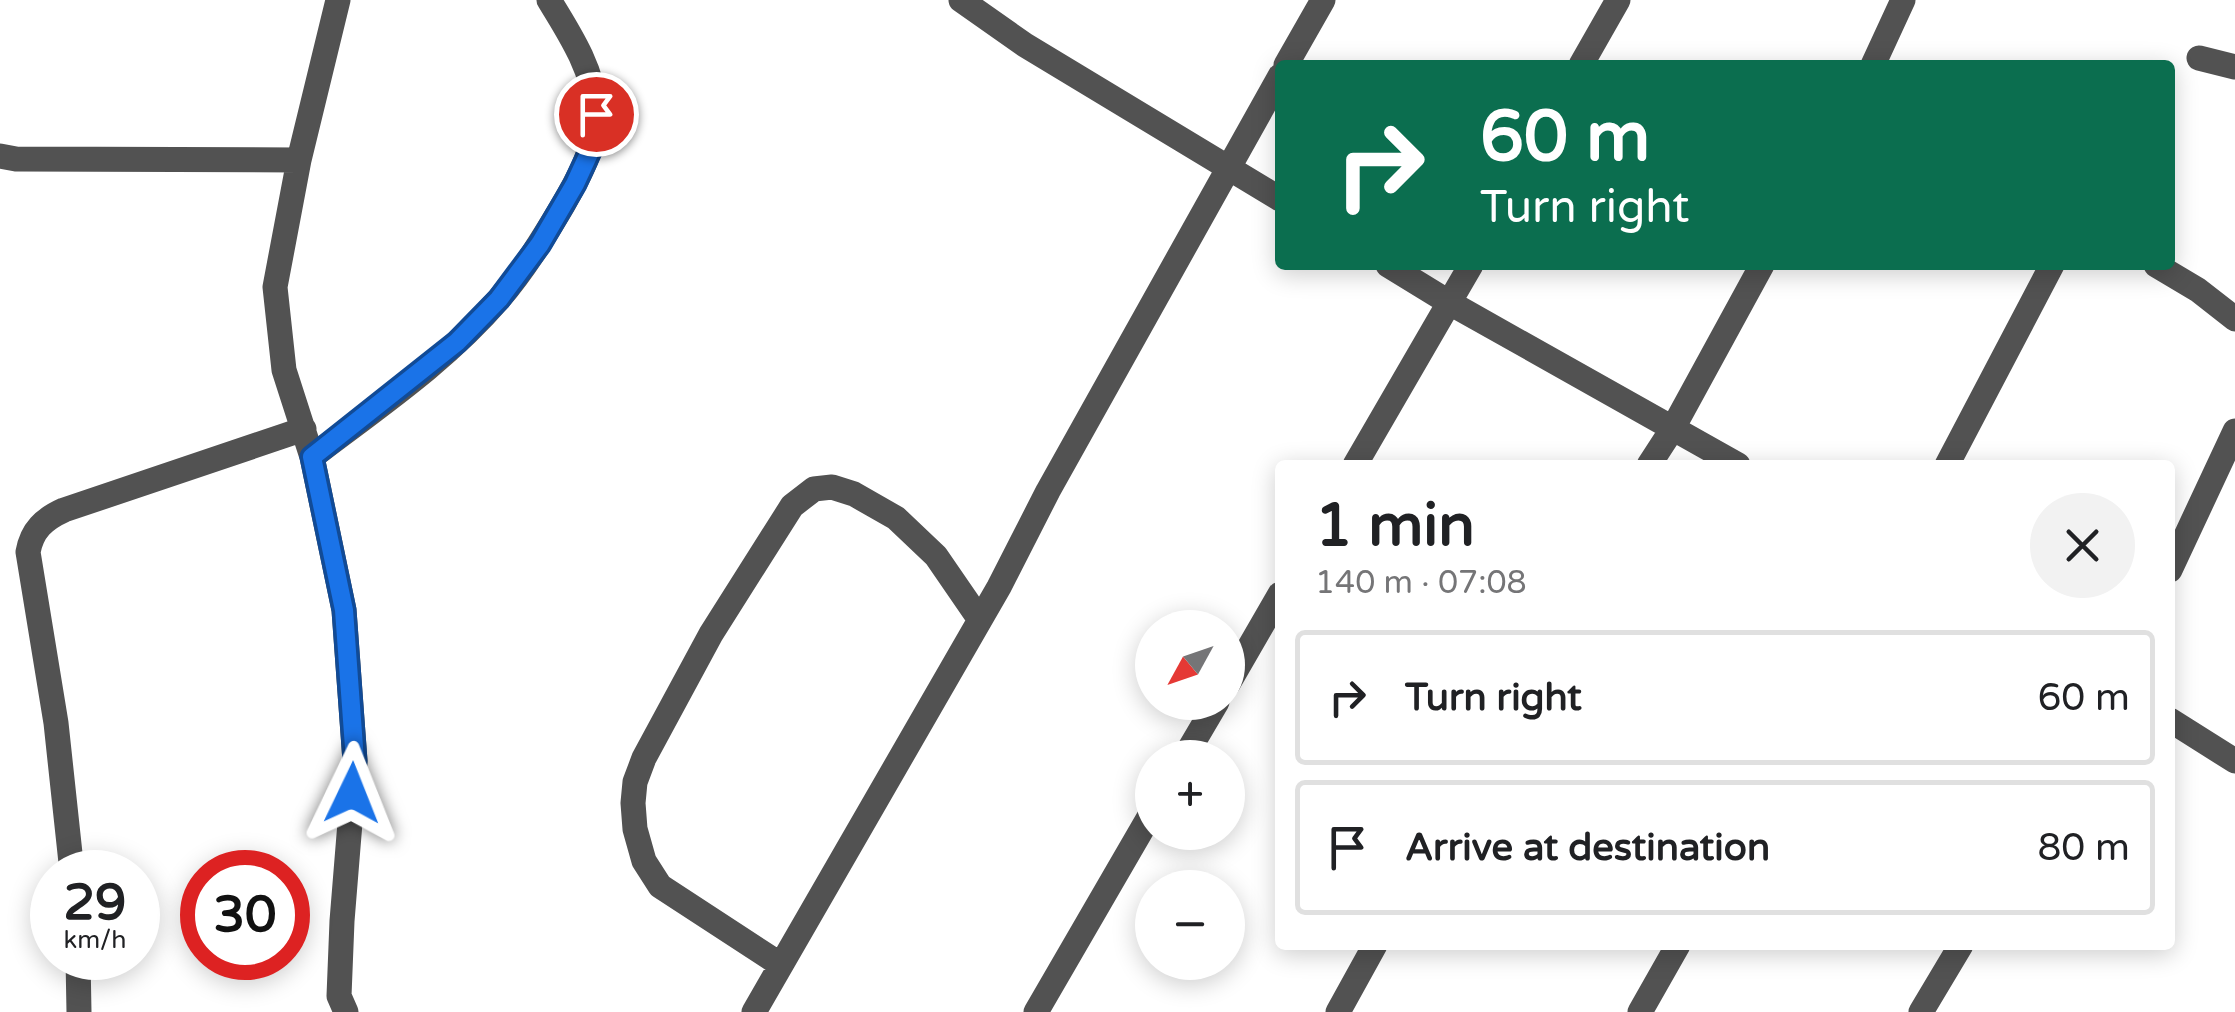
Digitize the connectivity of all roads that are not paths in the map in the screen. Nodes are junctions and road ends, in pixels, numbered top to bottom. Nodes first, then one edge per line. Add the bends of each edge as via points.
1 (338, 0) edge
2 (549, 0) edge
3 (961, 0) edge
4 (1323, 0) edge
5 (1618, 0) edge
6 (1903, 0) edge
7 (2199, 58) dead end
8 (1289, 60) edge
9 (1584, 60) edge
10 (1874, 60) edge
11 (2235, 67) edge
12 (1275, 85) edge
13 (0, 156) edge
14 (300, 160) junction
15 (1228, 168) junction
16 (1275, 196) edge
17 (1396, 270) edge
18 (1468, 270) edge
19 (1759, 270) edge
20 (2049, 270) edge
21 (2164, 270) edge
22 (1450, 303) junction
23 (2235, 319) edge
24 (304, 428) junction
25 (1673, 428) junction
26 (2235, 432) edge
27 (312, 457) junction
28 (1359, 460) edge
29 (1652, 460) edge
30 (1729, 460) edge
31 (1950, 460) edge
32 (2175, 559) edge
33 (1275, 603) edge
34 (980, 620) junction
35 (1245, 655) edge
36 (2175, 723) edge
37 (2235, 761) edge
38 (1135, 841) edge
39 (70, 850) edge
40 (1372, 950) edge
41 (1675, 950) edge
42 (1958, 950) edge
43 (781, 965) junction
44 (78, 980) edge
45 (79, 1012) edge
46 (346, 1012) edge
47 (754, 1012) edge
48 (1036, 1012) edge
49 (1338, 1012) edge
50 (1640, 1012) edge
51 (1920, 1012) edge

1 - 14 street
2 - 27 street via 573,40 596,114 592,147 575,184 499,299 457,342
3 - 15 street
4 - 8 street
5 - 9 street
6 - 10 street
7 - 11 street
12 - 15 street
13 - 14 street
14 - 24 street via 276,287 284,370
15 - 16 street
15 - 34 street
17 - 22 street
18 - 22 street
19 - 25 street
20 - 31 street
21 - 23 street
22 - 25 street
22 - 28 street
24 - 27 street
24 - 39 street via 64,510 30,539
25 - 29 street
25 - 30 street
26 - 32 street
27 - 46 street via 344,610 355,761 341,940 339,996
33 - 35 street
34 - 43 street
34 - 43 street via 936,556 896,518 832,487 814,489 792,506 711,634 644,758 632,803 635,829 660,886
36 - 37 street
38 - 48 street
40 - 49 street
41 - 50 street
42 - 51 street
43 - 47 street
44 - 45 street

